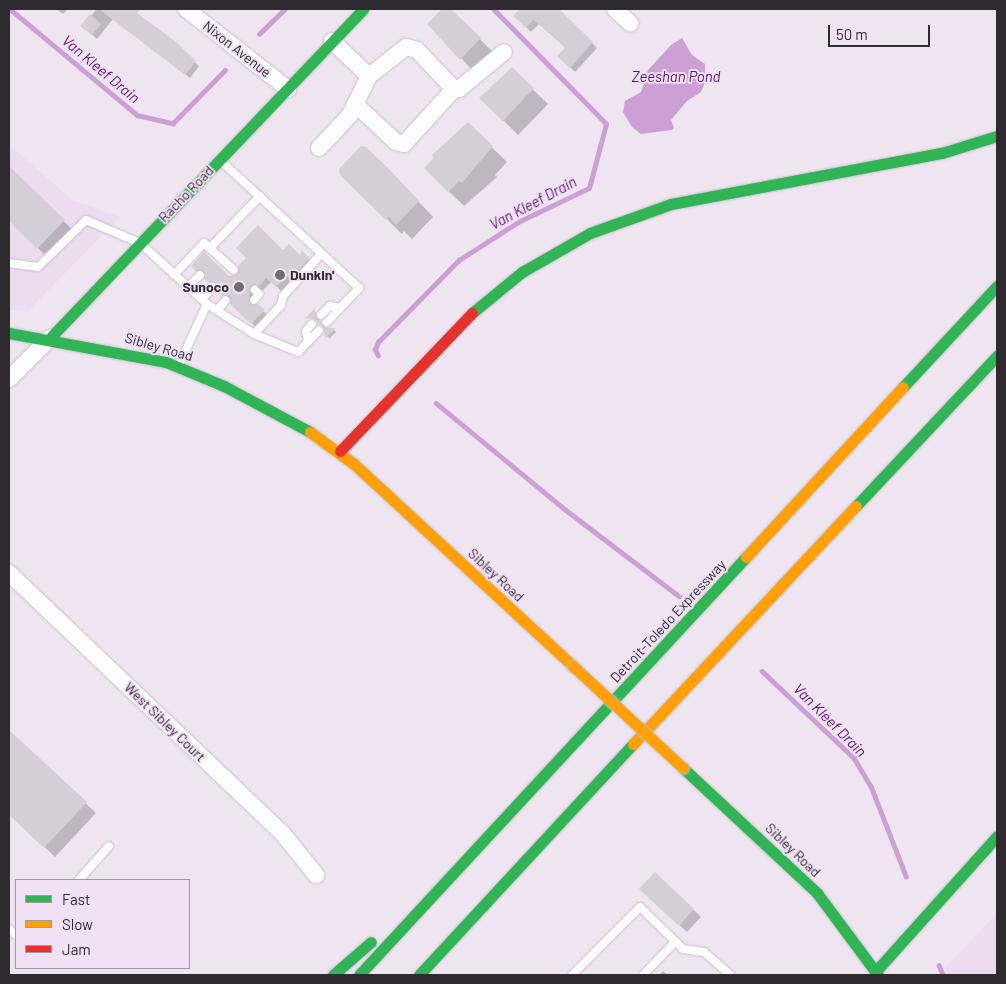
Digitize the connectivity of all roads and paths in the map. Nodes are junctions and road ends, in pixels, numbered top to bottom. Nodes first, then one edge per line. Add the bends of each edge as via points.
1 (186, 9) edge
2 (363, 9) edge
3 (615, 9) edge
4 (630, 23) dead end
5 (332, 41) junction
6 (504, 52) dead end
7 (369, 76) junction
8 (288, 89) junction
9 (454, 89) junction
10 (355, 104) junction
11 (997, 136) edge
12 (319, 148) dead end
13 (220, 159) junction
14 (260, 196) junction
15 (140, 243) junction
16 (210, 248) junction
17 (320, 254) junction
18 (9, 263) edge
19 (230, 270) dead end
20 (200, 274) dead end
21 (174, 275) junction
22 (997, 286) edge
23 (188, 287) junction
24 (213, 287) dead end
25 (255, 290) dead end
26 (226, 300) dead end
27 (254, 300) dead end
28 (205, 302) junction
29 (340, 308) junction
30 (217, 310) junction
31 (240, 313) dead end
32 (321, 315) dead end
33 (233, 320) junction
34 (327, 322) dead end
35 (316, 327) dead end
36 (9, 333) edge
37 (254, 334) junction
38 (50, 338) junction
39 (997, 356) edge
40 (178, 366) junction
41 (9, 379) edge
42 (340, 452) junction
43 (9, 573) edge
44 (607, 772) junction
45 (575, 826) dead end
46 (997, 836) edge
47 (109, 846) dead end
48 (316, 876) dead end
49 (80, 879) edge
50 (421, 907) junction
51 (676, 941) junction
52 (877, 973) edge
53 (333, 975) edge
54 (360, 975) edge
55 (419, 975) edge
56 (572, 975) edge
57 (643, 975) edge
58 (730, 975) edge

1 - 8 street, Nixon Avenue
2 - 5 main road, Racho Road
3 - 4 street
5 - 7 street
5 - 8 main road, Racho Road
6 - 9 street via 464,87
7 - 9 street via 406,47 417,50
7 - 10 street
8 - 13 main road, Racho Road
9 - 10 street via 404,144 396,142
10 - 12 street via 350,115
11 - 42 main road via 942,153 671,204 590,233 522,272 475,310
13 - 14 lane
13 - 15 main road, Racho Road
14 - 16 lane
14 - 17 lane
15 - 18 lane via 86,220 38,267
15 - 21 lane
15 - 38 main road, Racho Road
16 - 19 lane
16 - 21 lane via 204,242
17 - 29 lane via 359,288
17 - 37 lane
20 - 23 lane
21 - 23 lane
22 - 50 main road, Detroit-Toledo Expressway
23 - 28 lane
24 - 28 lane
25 - 27 lane via 259,294
26 - 30 lane
28 - 30 lane
28 - 40 lane
29 - 32 lane via 330,306
29 - 34 lane
30 - 33 lane
31 - 33 lane
33 - 37 lane
35 - 37 lane via 298,352
36 - 38 main road, Sibley Road
38 - 40 main road, Sibley Road
38 - 41 street, Racho Road
39 - 44 main road
40 - 42 main road, Sibley Road via 264,406
42 - 52 main road, Sibley Road, bridge via 817,893
43 - 48 street, West Sibley Court via 283,834
44 - 45 main road
44 - 55 main road
46 - 52 main road
47 - 49 lane
50 - 53 main road via 395,922
50 - 54 main road, Detroit-Toledo Expressway
51 - 56 lane via 640,907
51 - 57 lane
51 - 58 lane via 684,949 704,952

